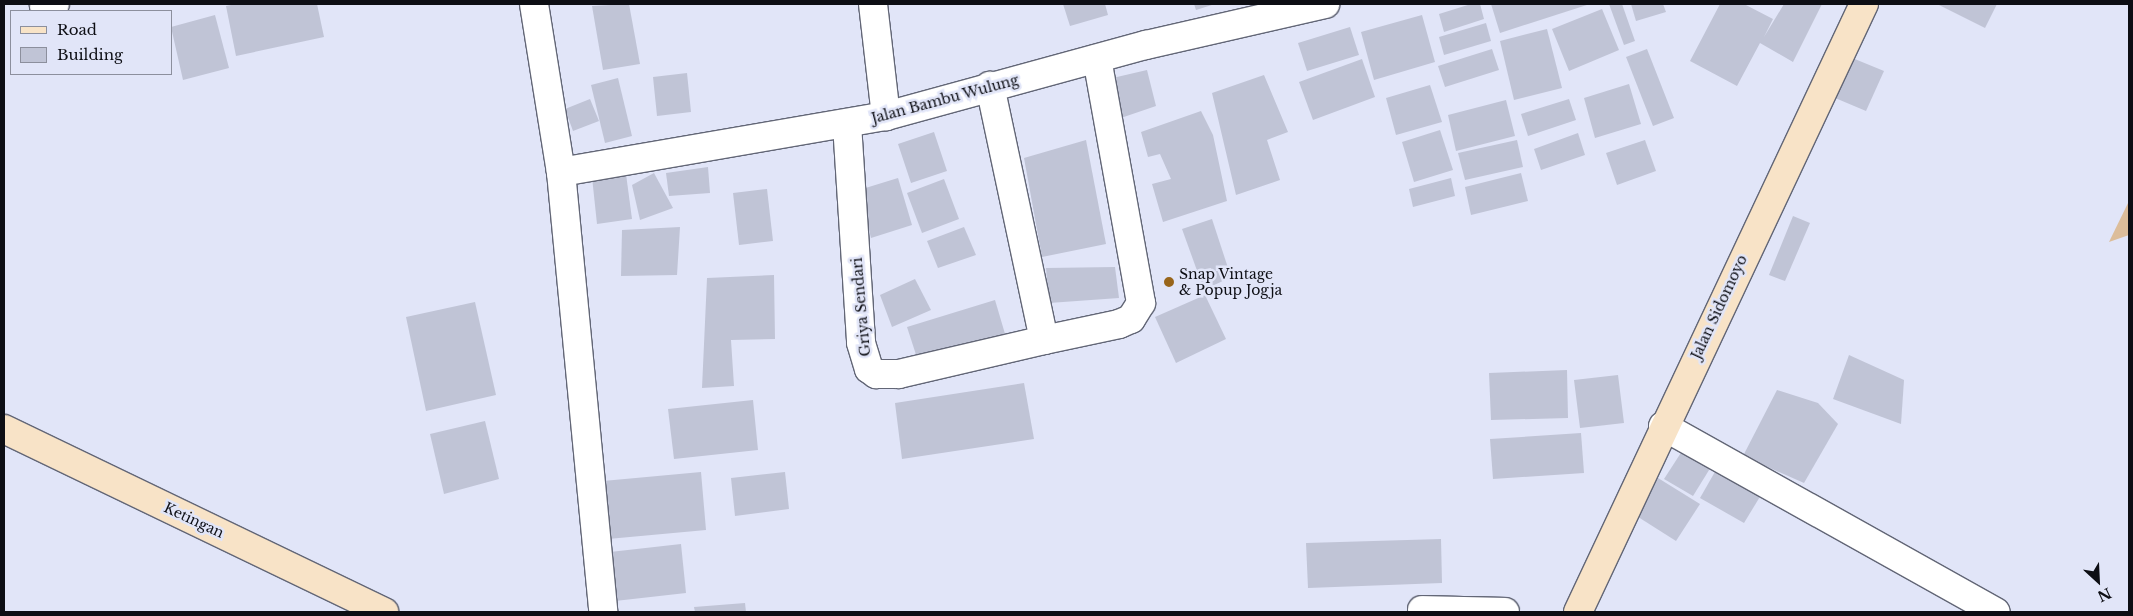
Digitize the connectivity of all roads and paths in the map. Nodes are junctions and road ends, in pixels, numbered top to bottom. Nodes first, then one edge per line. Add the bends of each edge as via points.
1 (534, 4) edge
2 (873, 4) edge
3 (1325, 4) edge
4 (1864, 4) edge
5 (1096, 59) junction
6 (990, 86) junction
7 (886, 116) junction
8 (847, 124) junction
9 (561, 172) junction
10 (1044, 340) junction
11 (1663, 426) junction
12 (4, 429) edge
13 (1422, 610) dead end
14 (384, 612) edge
15 (604, 612) edge
16 (1505, 612) edge
17 (1578, 612) edge
18 (1996, 612) edge

1 - 9 street
2 - 7 street
3 - 5 street, Jalan Bambu Wulung
4 - 11 main road, Jalan Sidomoyo
5 - 6 street, Jalan Bambu Wulung
5 - 10 street, Griya Sendari via 1141,303 1131,319 1119,324
6 - 7 street, Jalan Bambu Wulung
6 - 10 street
7 - 8 street, Jalan Bambu Wulung
8 - 9 street, Jalan Bambu Wulung
8 - 10 street, Griya Sendari via 861,343 869,369 876,374 899,374
9 - 15 street
11 - 17 main road, Jalan Sidomoyo
11 - 18 street
12 - 14 main road, Ketingan
13 - 16 street

